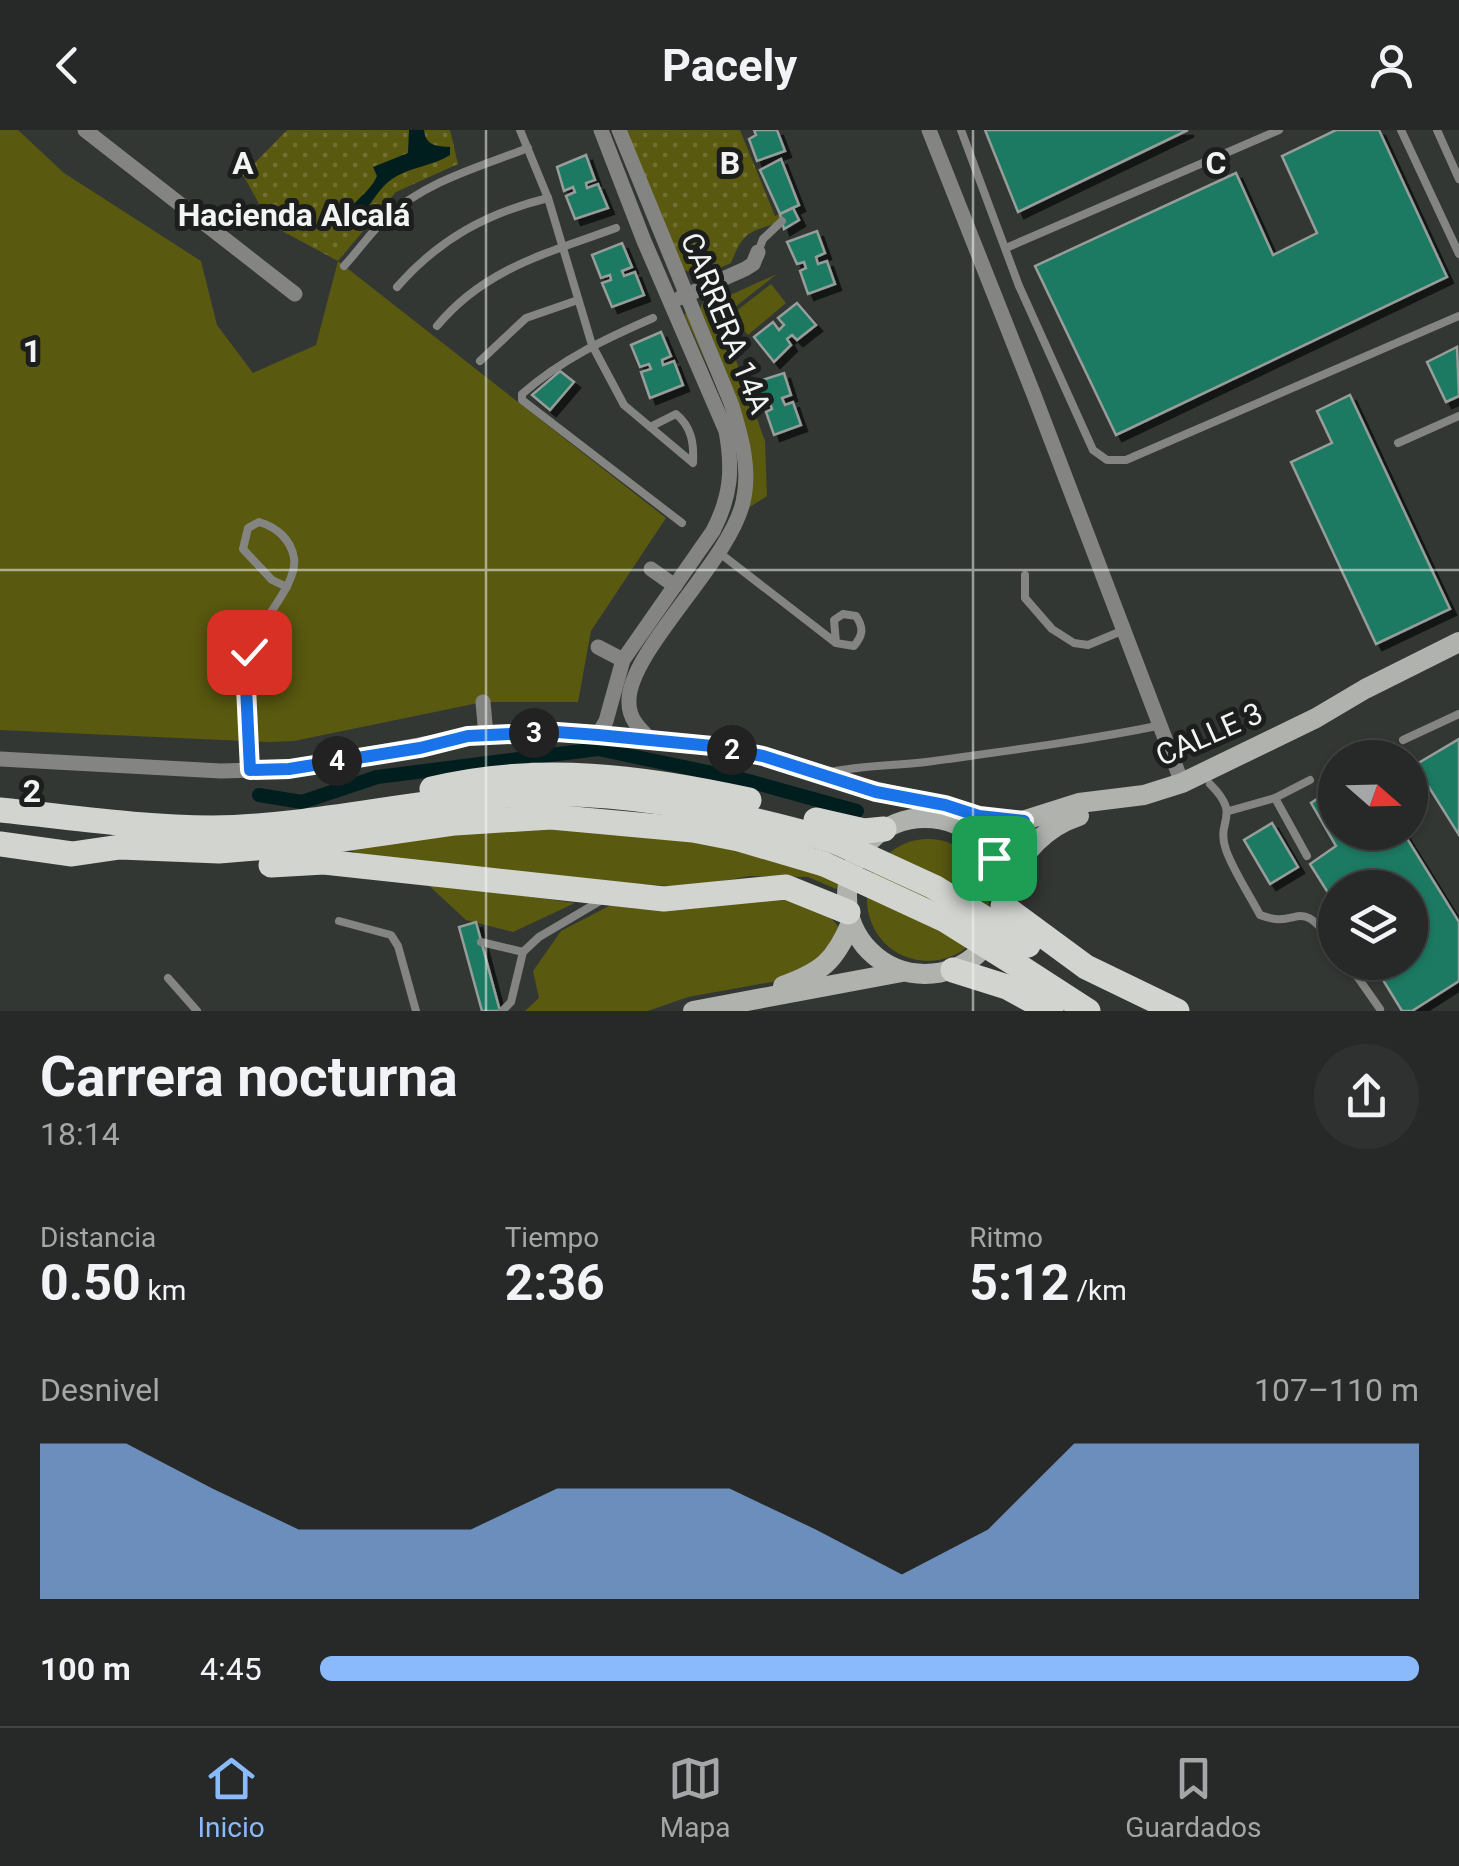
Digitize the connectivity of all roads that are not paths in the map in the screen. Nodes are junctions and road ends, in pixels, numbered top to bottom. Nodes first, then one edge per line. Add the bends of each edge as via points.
1 (85, 130) edge
2 (520, 130) edge
3 (600, 130) edge
4 (619, 130) edge
5 (929, 130) edge
6 (961, 130) edge
7 (1279, 130) edge
8 (1401, 130) edge
9 (1437, 130) edge
10 (528, 148) junction
11 (1459, 179) edge
12 (548, 198) junction
13 (782, 222) dead end
14 (616, 228) dead end
15 (562, 248) junction
16 (1006, 248) junction
17 (758, 252) joint
18 (1459, 254) edge
19 (344, 266) dead end
20 (397, 286) dead end
21 (295, 294) dead end
22 (678, 299) junction
23 (578, 300) junction
24 (1459, 316) edge
25 (654, 318) dead end
26 (437, 326) dead end
27 (592, 346) junction
28 (480, 361) dead end
29 (1459, 416) edge
30 (650, 427) junction
31 (1398, 442) dead end
32 (682, 523) dead end
33 (705, 542) junction
34 (720, 554) junction
35 (651, 568) dead end
36 (1024, 575) dead end
37 (675, 586) junction
38 (287, 587) junction
39 (834, 620) junction
40 (816, 627) junction
41 (1124, 630) junction
42 (1459, 642) edge
43 (836, 643) junction
44 (598, 648) dead end
45 (1459, 650) edge
46 (623, 660) junction
47 (483, 702) dead end
48 (1459, 714) edge
49 (1162, 725) junction
50 (486, 735) junction
51 (598, 735) junction
52 (1403, 740) dead end
53 (652, 741) junction
54 (2, 757) edge
55 (250, 770) junction
56 (818, 776) junction
57 (1310, 780) dead end
58 (1182, 783) junction
59 (1210, 784) junction
60 (1275, 798) junction
61 (0, 810) edge
62 (1229, 811) junction
63 (358, 814) junction
64 (1024, 821) junction
65 (884, 829) junction
66 (968, 830) junction
67 (0, 844) edge
68 (829, 853) junction
69 (72, 854) junction
70 (1307, 856) dead end
71 (608, 896) junction
72 (1004, 900) junction
73 (850, 917) junction
74 (340, 921) dead end
75 (1318, 924) edge
76 (481, 942) dead end
77 (523, 952) junction
78 (1024, 956) junction
79 (952, 970) junction
80 (902, 972) junction
81 (168, 978) dead end
82 (1360, 980) edge
83 (741, 1000) junction
84 (1380, 1009) edge
85 (197, 1011) edge
86 (416, 1011) edge
87 (502, 1011) edge
88 (695, 1011) edge
89 (1051, 1011) edge
90 (1088, 1011) edge
91 (1139, 1011) edge
92 (1177, 1011) edge

1 - 21 street
2 - 10 lane
3 - 22 street, CARRERA 14A
4 - 22 street, CARRERA 14A
5 - 41 street
6 - 16 lane
7 - 16 lane
8 - 18 lane
9 - 11 lane
10 - 12 lane
10 - 19 lane via 414,198 386,218
12 - 15 lane
12 - 20 lane via 510,207 442,242
13 - 17 lane
14 - 15 lane
15 - 23 lane
15 - 26 lane via 482,282
16 - 24 lane via 1093,450 1108,460 1126,460
17 - 22 street via 745,269
22 - 33 street, CARRERA 14A via 732,462 725,508
22 - 34 street, CARRERA 14A via 731,404 745,450 744,502
23 - 27 lane
23 - 28 lane via 526,318
25 - 27 lane
27 - 30 lane via 624,405
27 - 32 lane via 550,368 522,394 522,403
29 - 31 lane
30 - 30 lane via 664,439 694,463 694,443 676,414
33 - 34 lane
33 - 37 street, CARRERA 14A
34 - 40 lane
34 - 53 street, CARRERA 14A via 646,655 629,692 635,724
35 - 37 street
36 - 41 lane via 1025,598 1036,613 1074,643 1088,645
37 - 46 street, CARRERA 14A
38 - 38 lane via 295,562 289,542 259,522 248,528 243,549
38 - 55 lane via 249,652
39 - 40 lane
39 - 43 lane
39 - 43 lane via 856,616 862,626 854,646
40 - 43 lane
41 - 49 street
42 - 58 main road, CALLE 3
44 - 46 street
45 - 59 main road, CALLE 3
46 - 51 street, CARRERA 14A
47 - 50 street
48 - 52 lane
49 - 56 lane via 1068,744 854,766
49 - 58 street
50 - 51 street
50 - 55 street
51 - 53 street
53 - 56 street via 763,756
54 - 55 street
56 - 64 street
57 - 60 lane
58 - 64 main road, CALLE 3
59 - 62 lane
59 - 72 main road, CALLE 3 via 1172,800 1091,812 1055,826 1020,860
60 - 62 lane
60 - 70 lane
61 - 63 main road via 208,828
62 - 75 lane via 1224,843 1260,915 1305,914
63 - 65 main road via 408,794 480,778 563,774 658,782 840,828
63 - 68 main road via 556,793 696,807
64 - 66 main road, CALLE 3
65 - 66 main road via 923,818
65 - 73 main road via 854,865
66 - 72 main road via 994,858
67 - 69 main road
68 - 69 main road via 692,830 551,817 456,822 270,848 120,847
68 - 78 main road, bridge
69 - 71 main road via 197,868 324,862
71 - 73 main road via 664,899 786,887
71 - 77 lane
72 - 79 main road via 984,949
72 - 92 main road via 1086,967
73 - 80 main road via 871,954
73 - 83 main road via 833,959
74 - 86 lane via 391,936
76 - 77 lane
77 - 87 lane
78 - 90 main road
78 - 91 main road
79 - 80 main road
79 - 89 main road via 1007,987
80 - 83 main road
81 - 85 lane
82 - 84 lane
83 - 88 main road

